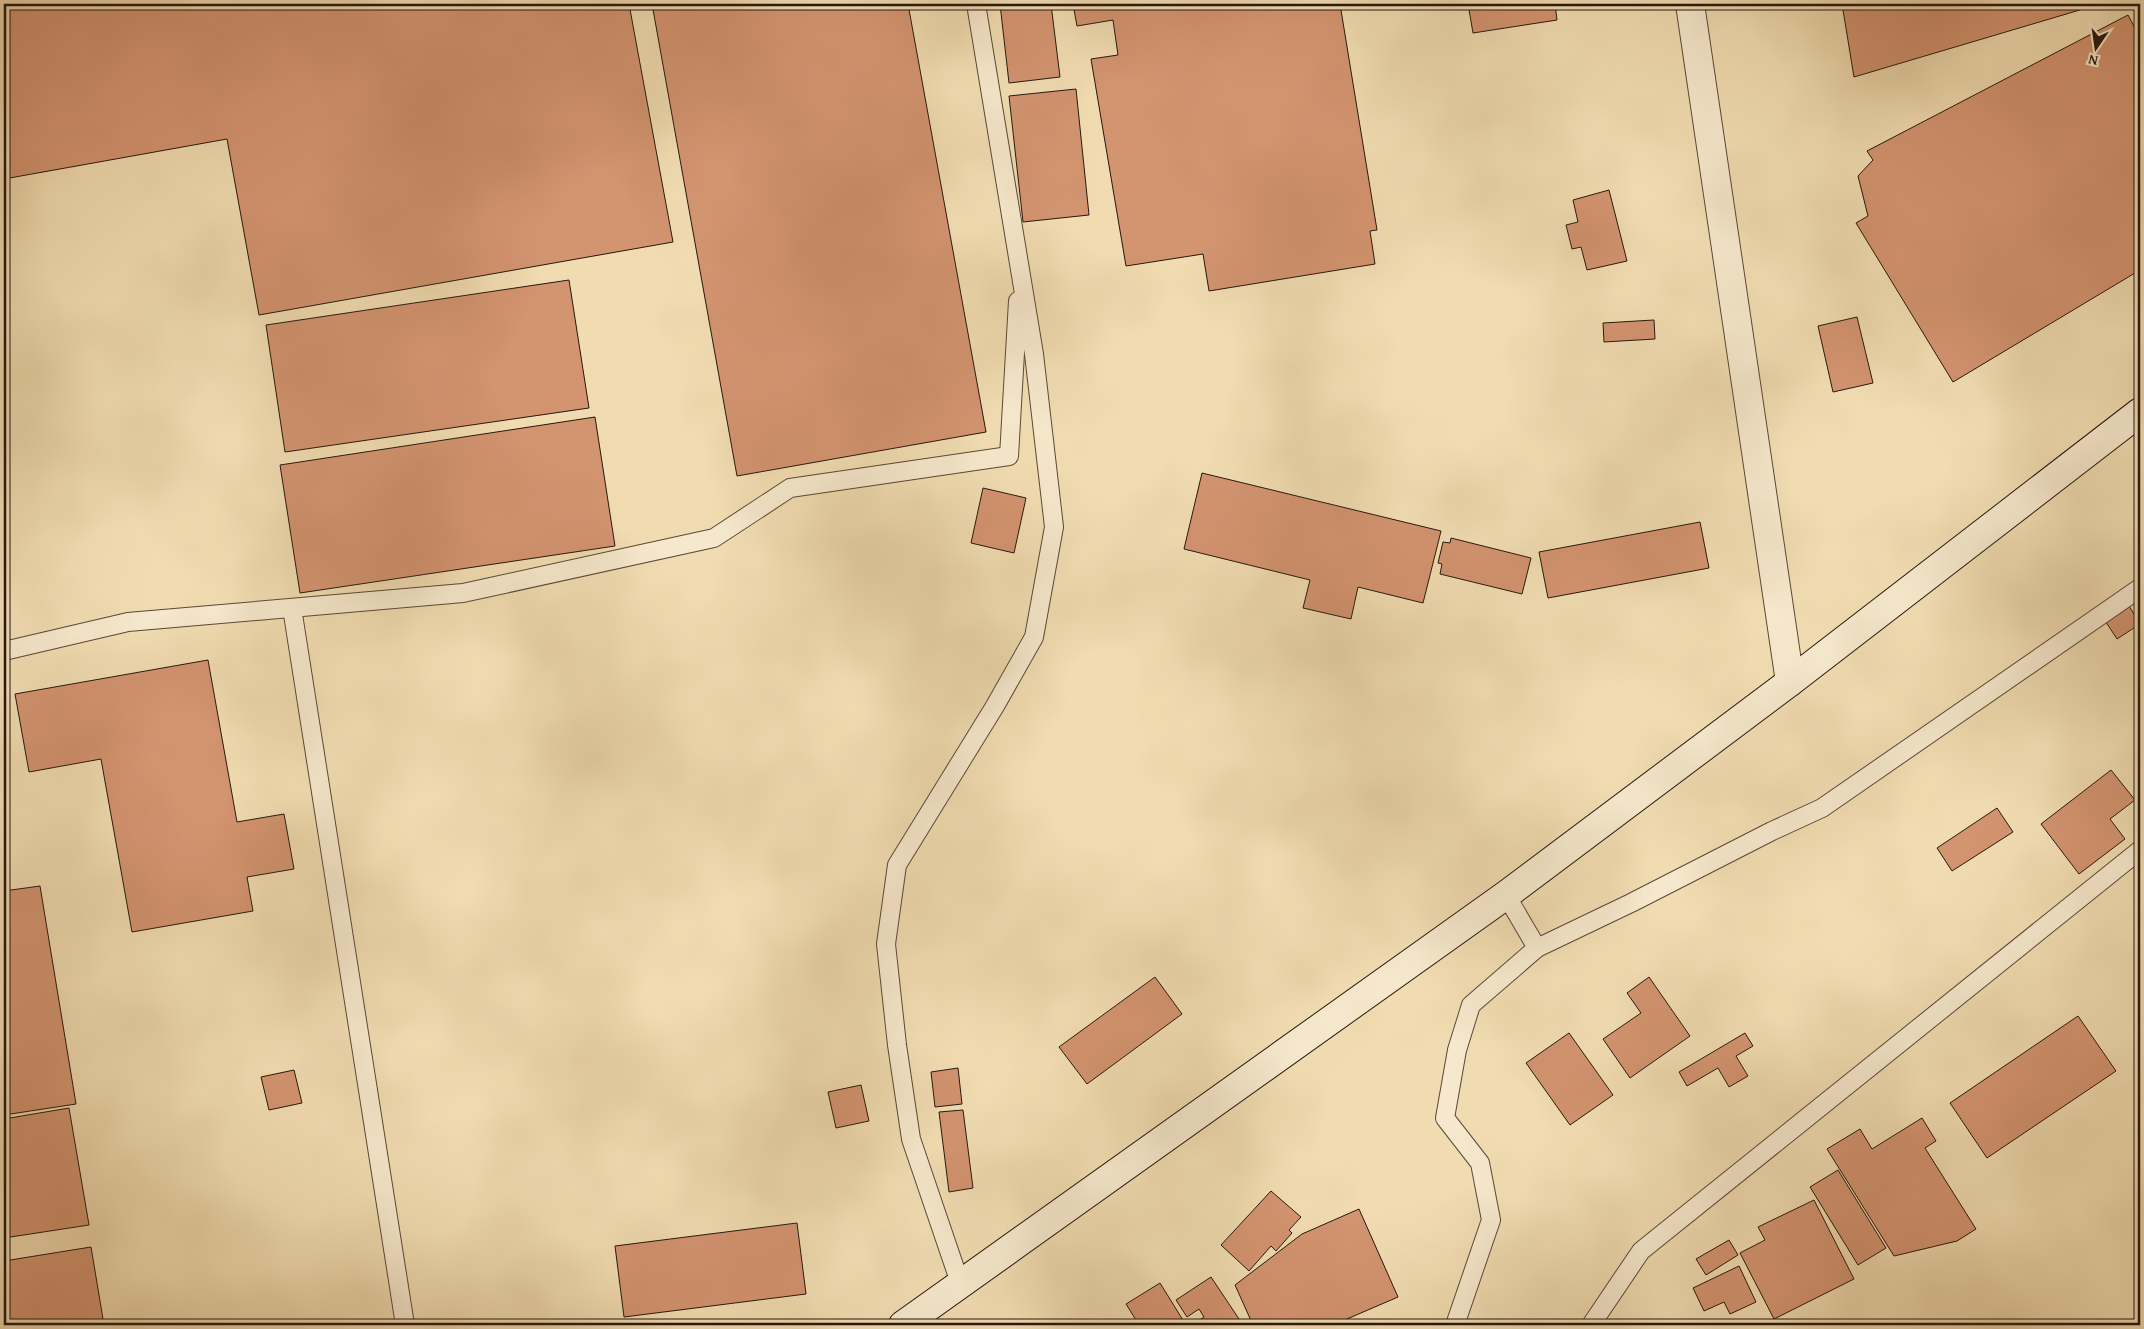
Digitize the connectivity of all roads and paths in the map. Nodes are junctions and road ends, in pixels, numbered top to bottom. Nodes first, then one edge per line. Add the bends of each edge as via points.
1 (976, 4) edge
2 (1690, 4) edge
3 (1019, 273) junction
4 (2140, 412) edge
5 (2140, 588) edge
6 (292, 608) junction
7 (4, 651) edge
8 (1790, 682) junction
9 (2140, 850) edge
10 (1506, 895) junction
11 (1537, 948) junction
12 (960, 1283) junction
13 (405, 1325) edge
14 (903, 1325) edge
15 (1455, 1325) edge
16 (1591, 1325) edge

1 - 3 lane
2 - 8 street
3 - 6 lane via 1009,456 790,488 714,538 463,593
3 - 12 lane via 1034,354 1054,527 1034,637 898,865 886,944 911,1138
4 - 8 street
5 - 11 lane via 1822,808
6 - 7 lane via 128,622
6 - 13 lane
8 - 10 street
9 - 16 lane via 1642,1251
10 - 11 lane
10 - 12 street
11 - 15 lane via 1471,1005 1457,1050 1445,1118 1480,1163 1491,1220
12 - 14 street

